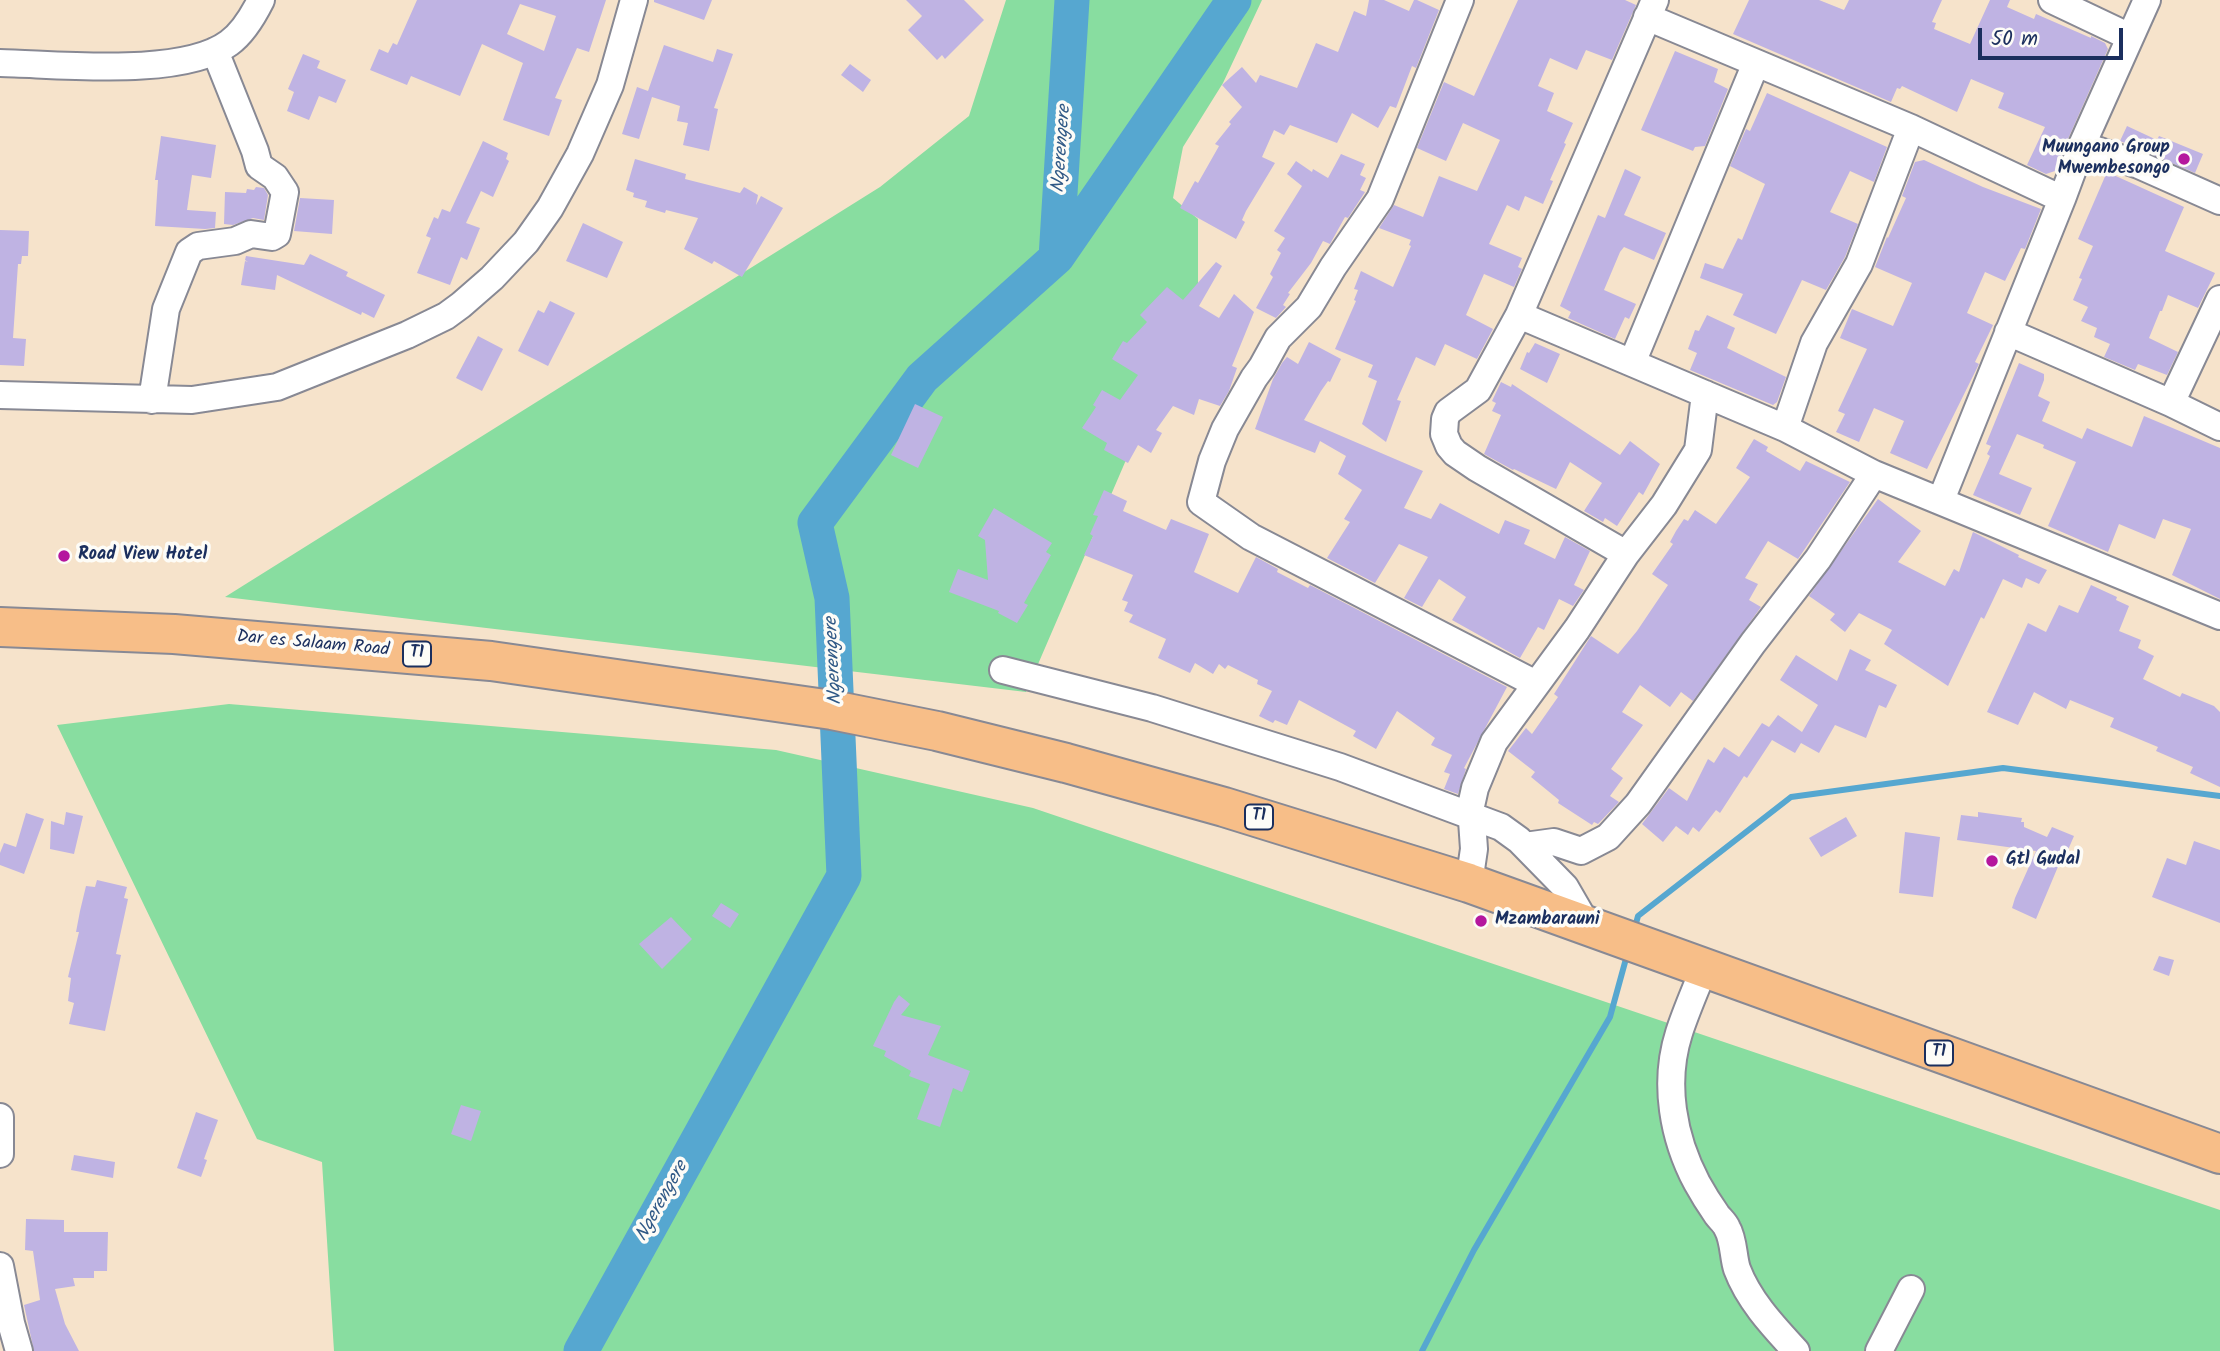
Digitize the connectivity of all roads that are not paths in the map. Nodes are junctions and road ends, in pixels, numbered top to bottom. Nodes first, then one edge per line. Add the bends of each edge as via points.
1 (261, 0) edge
2 (634, 0) edge
3 (1460, 0) edge
4 (2052, 0) edge
5 (2147, 0) edge
6 (1651, 9) edge
7 (2130, 37) junction
8 (215, 51) junction
9 (0, 62) edge
10 (1756, 63) junction
11 (1911, 128) junction
12 (2082, 145) junction
13 (2062, 199) junction
14 (2220, 201) edge
15 (2220, 299) edge
16 (1519, 316) junction
17 (2008, 331) junction
18 (1632, 363) junction
19 (1706, 394) junction
20 (0, 395) edge
21 (152, 400) junction
22 (2171, 403) junction
23 (2220, 427) edge
24 (1785, 428) junction
25 (1874, 474) junction
26 (1941, 500) junction
27 (1626, 554) junction
28 (2220, 616) edge
29 (0, 627) edge
30 (1003, 670) dead end
31 (1536, 684) junction
32 (1473, 818) junction
33 (1525, 846) junction
34 (1469, 883) junction
35 (1597, 930) junction
36 (1704, 968) junction
37 (0, 1117) edge
38 (0, 1154) edge
39 (2220, 1154) edge
40 (0, 1266) edge
41 (1911, 1289) dead end
42 (19, 1351) edge
43 (1796, 1351) edge
44 (1879, 1351) edge

1 - 8 street via 235,38
2 - 21 street via 610,85 580,154 537,226 474,295 446,316 407,335 277,387 192,400
3 - 31 street via 1380,199 1309,307 1278,338 1254,378 1225,429 1201,502 1251,537
4 - 7 street
5 - 7 street
6 - 10 street
6 - 16 street
7 - 12 street
8 - 9 street via 149,65
8 - 21 street via 259,166 275,177 285,192 277,233 272,237 251,234 189,252 166,309
10 - 11 street
10 - 18 street
11 - 13 street
11 - 24 street via 1859,264 1814,342
12 - 13 street
12 - 14 street
13 - 17 street
15 - 22 street
16 - 18 street
16 - 27 street via 1478,390 1448,412 1445,439 1476,468
17 - 22 street
17 - 26 street
18 - 19 street
19 - 24 street
19 - 27 street via 1698,450
20 - 21 street
22 - 23 street
24 - 25 street
25 - 26 street
25 - 33 street via 1818,559 1638,804 1608,837 1581,851 1555,842
26 - 28 street
27 - 31 street
29 - 34 highway, Dar es Salaam Road / T1 via 174,634 491,661 832,710 1054,760
30 - 32 street via 1152,708 1356,773
31 - 32 street via 1494,742 1475,788
32 - 33 street via 1501,827
32 - 34 street
33 - 35 street via 1565,887
34 - 35 highway, T1
35 - 36 highway, T1
36 - 39 highway, T1
36 - 43 street via 1675,1050 1672,1095 1678,1140 1697,1184 1727,1227 1744,1282 1762,1313
37 - 38 street
40 - 42 street
41 - 44 street

